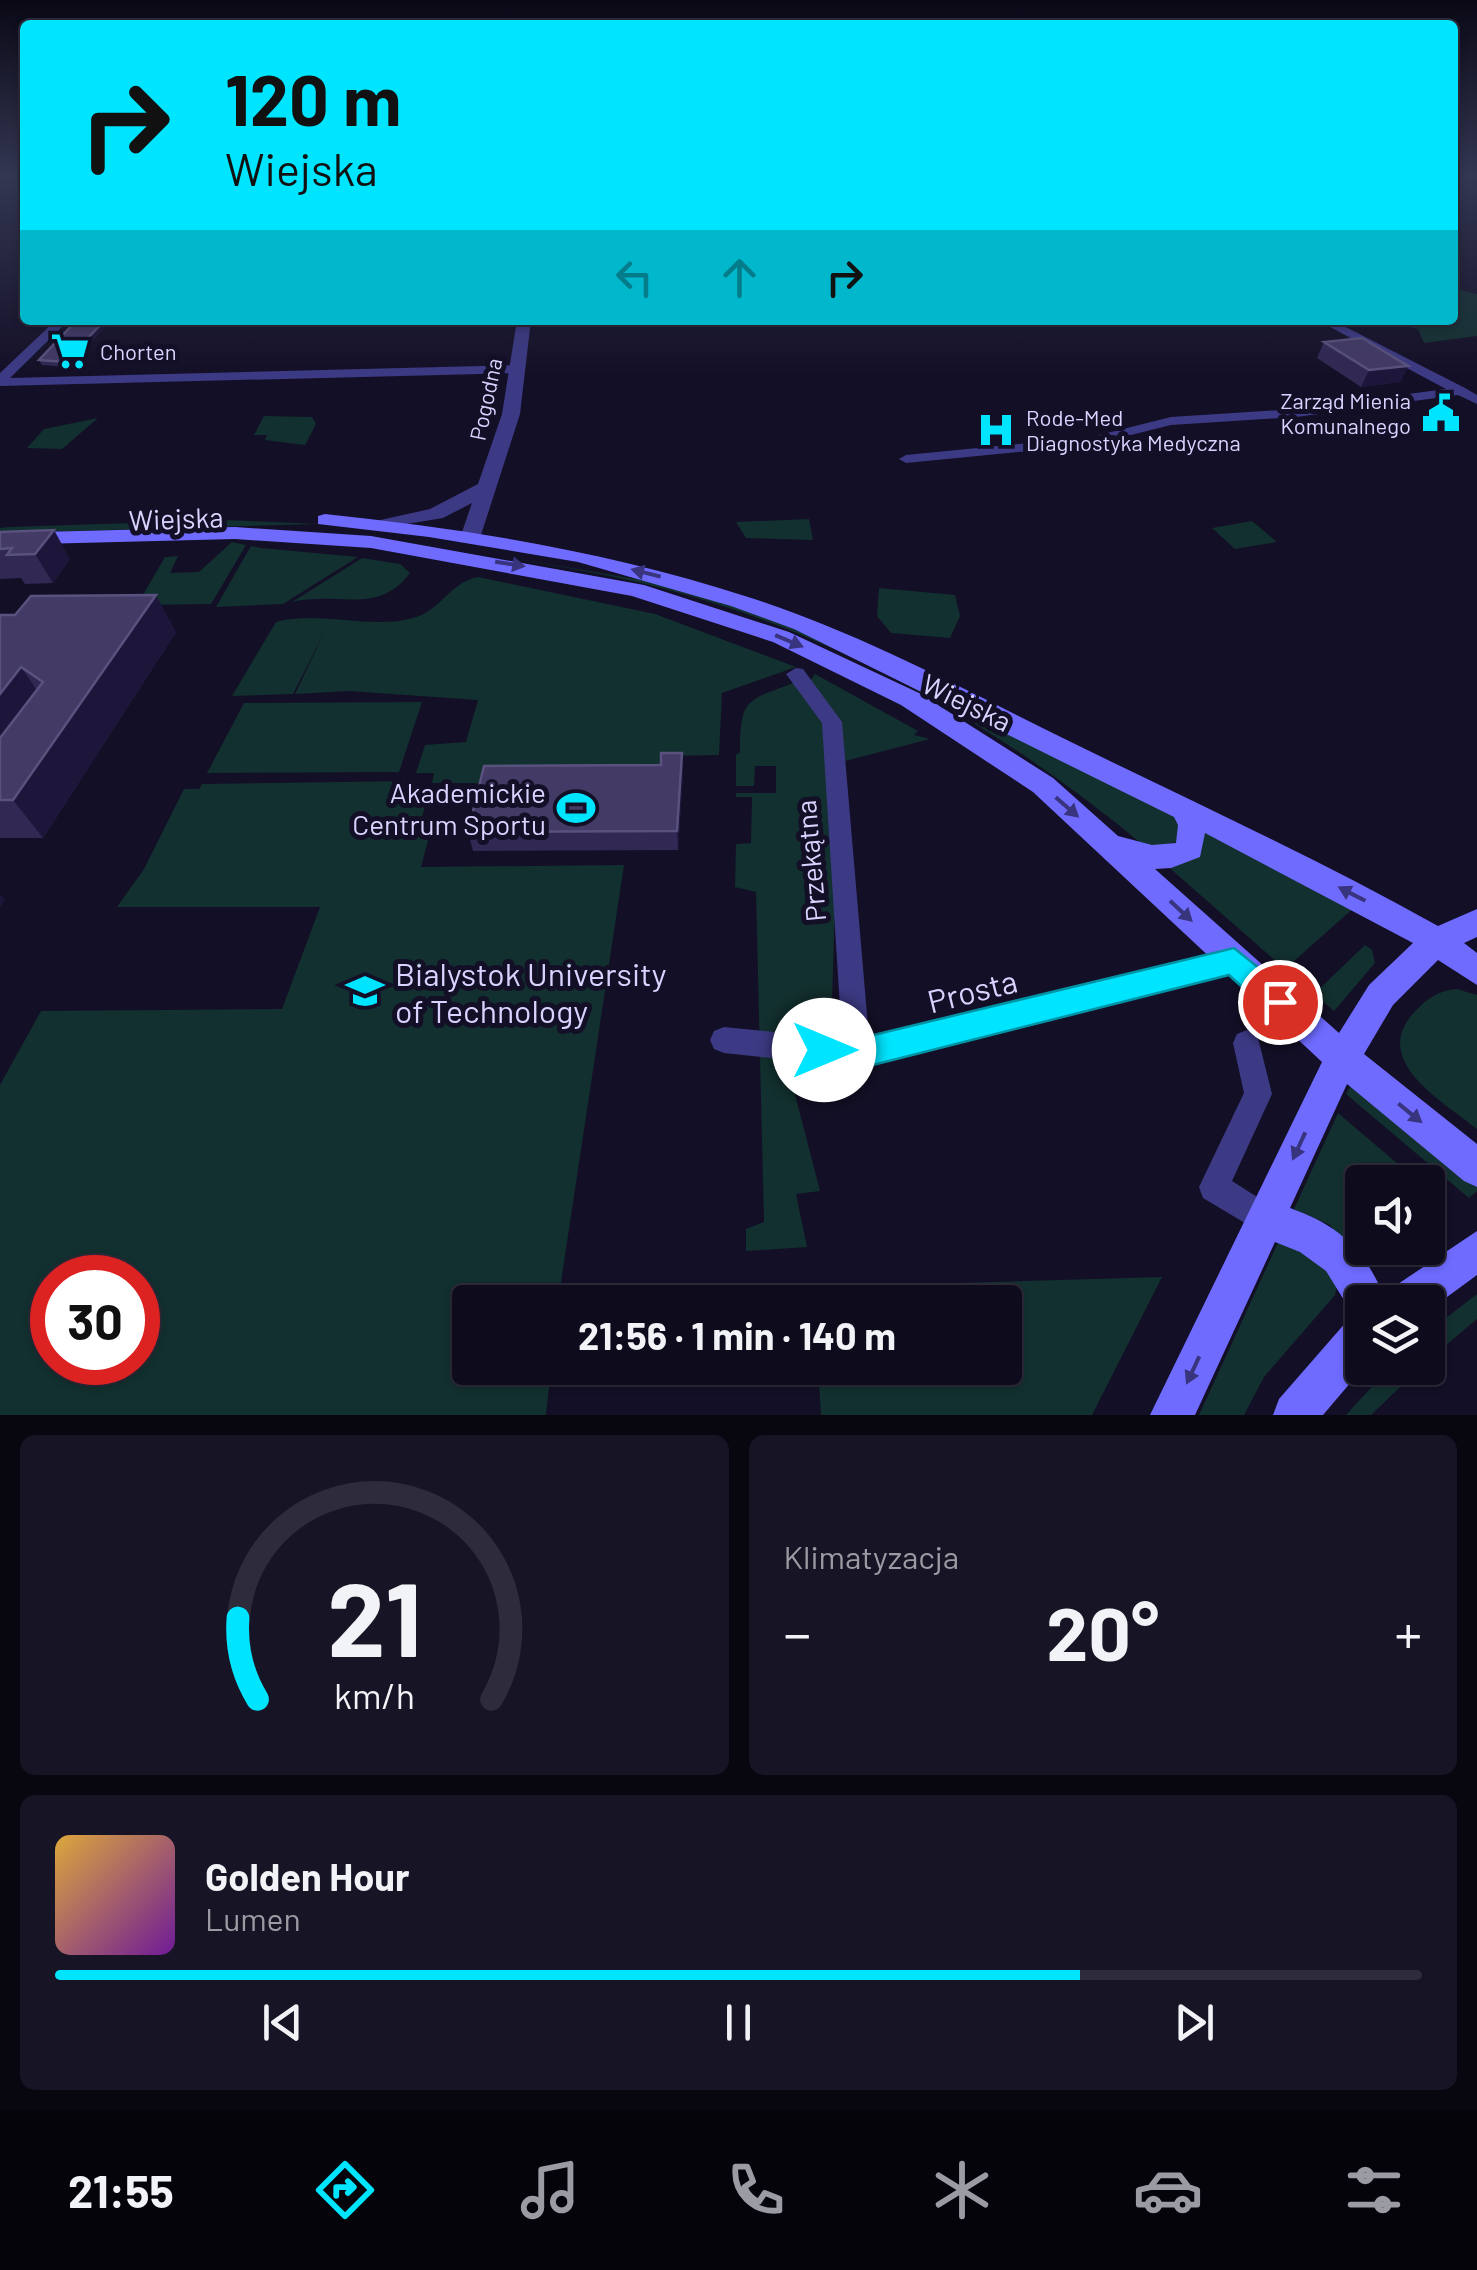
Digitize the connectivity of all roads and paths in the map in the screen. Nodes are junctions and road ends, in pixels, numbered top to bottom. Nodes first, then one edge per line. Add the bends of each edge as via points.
1 (58, 325) edge
2 (523, 325) edge
3 (1334, 325) edge
4 (518, 369) junction
5 (0, 381) edge
6 (1460, 391) junction
7 (1477, 400) edge
8 (906, 460) dead end
9 (489, 486) junction
10 (0, 523) edge
11 (383, 525) junction
12 (0, 539) edge
13 (464, 547) junction
14 (796, 674) dead end
15 (1182, 807) junction
16 (1110, 844) junction
17 (1477, 922) edge
18 (1437, 941) junction
19 (1234, 961) junction
20 (1477, 971) edge
21 (724, 1040) dead end
22 (1247, 1043) dead end
23 (857, 1054) junction
24 (1342, 1058) junction
25 (1477, 1168) edge
26 (1264, 1220) junction
27 (1477, 1252) edge
28 (1358, 1285) edge
29 (1430, 1285) edge
30 (1345, 1356) edge
31 (1172, 1415) edge
32 (1295, 1415) edge

1 - 5 street
2 - 4 street, Pogodna
3 - 6 street
4 - 5 street
4 - 9 street, Pogodna
6 - 7 street
6 - 8 street via 1171,421 1091,441
9 - 11 street via 436,514
9 - 13 street, Pogodna
10 - 11 main road, Wiejska via 220,516
11 - 13 main road, Wiejska
12 - 13 main road, Wiejska via 290,534
15 -> 13 main road, Wiejska via 802,624 657,575
13 -> 16 main road, Wiejska via 721,614 872,679 974,737
14 - 23 street, Przekątna via 832,722
15 - 16 main road via 1192,837 1178,856 1138,855
18 -> 15 main road, Wiejska
16 -> 19 main road, Wiejska
17 - 18 main road
18 - 20 main road, Wiejska
18 - 24 main road via 1381,996
19 - 23 street, Prosta
19 - 24 main road, Wiejska
21 - 23 street, Prosta
22 - 26 street via 1258,1094 1214,1187
24 -> 25 main road, Wiejska
24 -> 26 main road
26 - 28 main road via 1312,1234 1349,1266
26 -> 31 main road
27 - 29 main road
30 - 32 main road

